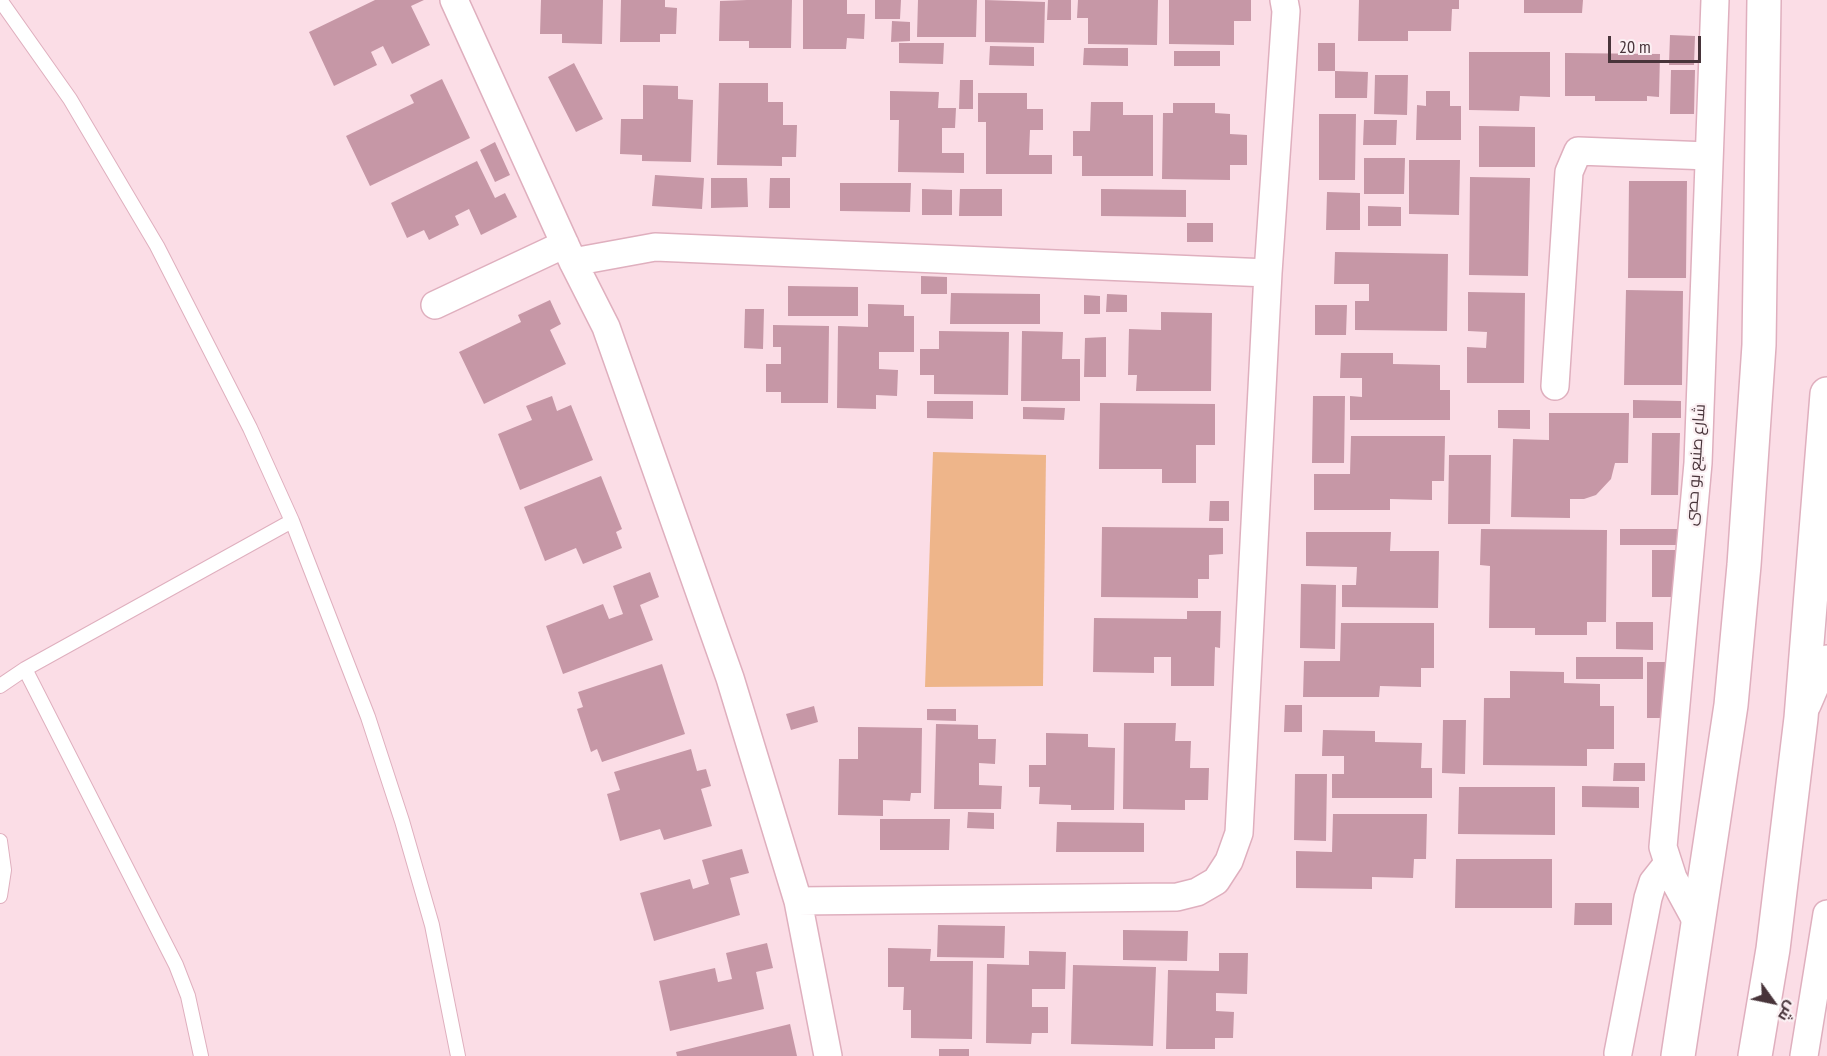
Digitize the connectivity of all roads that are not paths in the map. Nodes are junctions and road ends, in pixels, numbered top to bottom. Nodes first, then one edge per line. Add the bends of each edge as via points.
1 (0, 0) edge
2 (454, 0) edge
3 (1284, 0) edge
4 (1715, 0) edge
5 (1764, 0) edge
6 (1709, 156) junction
7 (569, 253) junction
8 (1268, 273) junction
9 (435, 305) dead end
10 (1555, 386) dead end
11 (1827, 394) edge
12 (292, 521) junction
13 (1827, 659) edge
14 (26, 669) junction
15 (0, 686) edge
16 (1802, 718) junction
17 (0, 842) edge
18 (1668, 863) junction
19 (0, 896) edge
20 (798, 901) junction
21 (1827, 914) edge
22 (1697, 922) junction
23 (1824, 955) edge
24 (1618, 1053) dead end
25 (201, 1056) edge
26 (458, 1056) edge
27 (828, 1056) edge
28 (1678, 1056) edge
29 (1755, 1056) edge
30 (1804, 1056) edge

1 - 12 lane via 70,99 157,246 250,428
2 - 7 street
3 - 8 street
4 - 6 street, شارع صنيع بو حصى
5 - 22 street via 1759,345 1744,565 1731,705
6 - 10 street via 1578,151 1569,172
6 - 18 street, شارع صنيع بو حصى via 1698,463 1664,830 1663,847
7 - 8 street via 655,247
7 - 9 street
7 - 20 street via 606,327 730,678
8 - 20 street via 1239,833 1229,861 1216,881 1177,897
11 - 16 street
12 - 14 lane
12 - 26 lane via 368,717 402,821 432,925
13 - 16 street
14 - 15 lane
14 - 25 lane via 176,965 188,996
16 - 29 street via 1773,949
17 - 19 lane via 4,870
18 - 22 street, شارع صنيع بو حصى
18 - 24 street via 1653,882 1648,898
20 - 27 street
21 - 23 street
22 - 28 street
23 - 30 street

